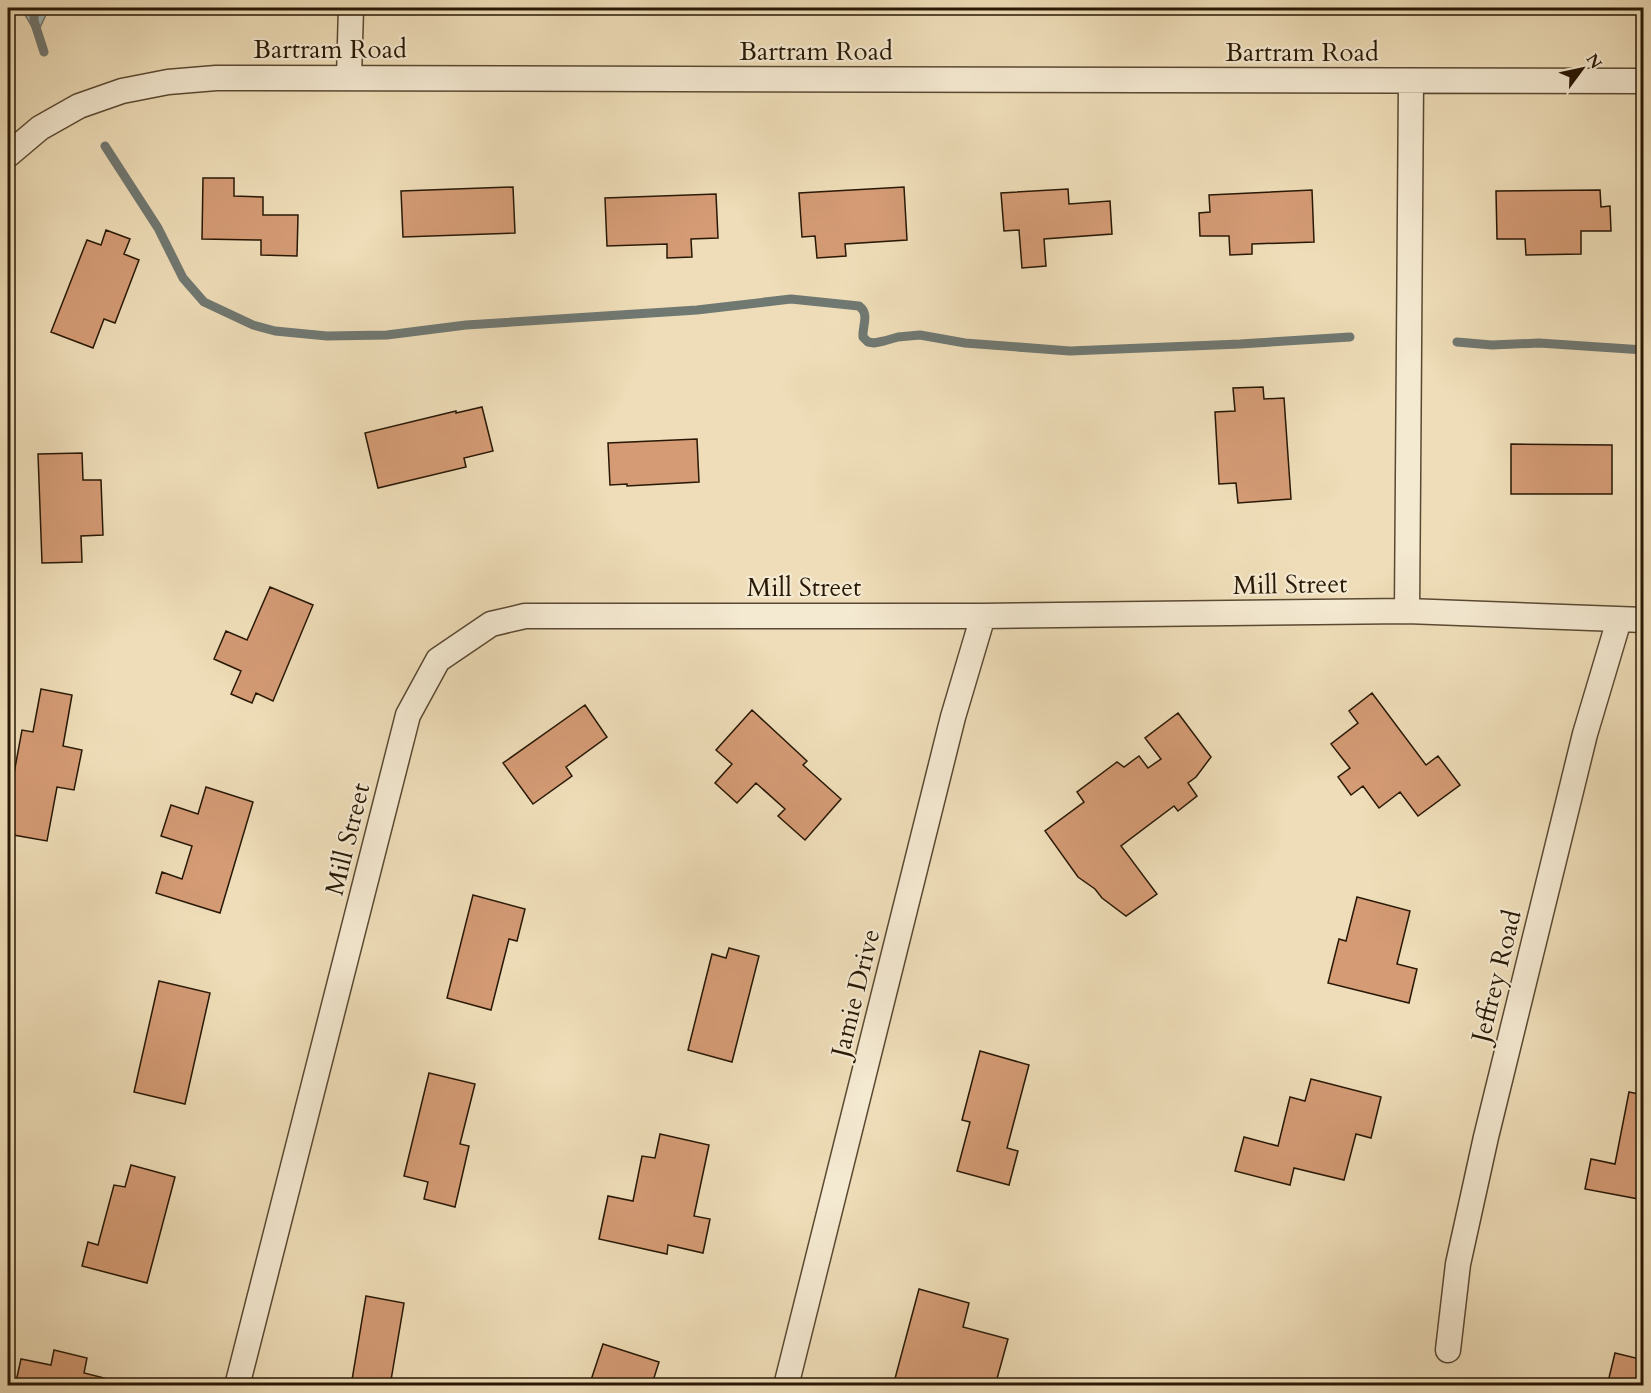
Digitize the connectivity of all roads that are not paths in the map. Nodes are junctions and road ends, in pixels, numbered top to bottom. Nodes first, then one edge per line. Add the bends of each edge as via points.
1 (351, 8) edge
2 (349, 78) junction
3 (1411, 81) junction
4 (1644, 81) edge
5 (8, 155) edge
6 (1407, 611) junction
7 (983, 616) junction
8 (1619, 620) junction
9 (1644, 620) edge
10 (1448, 1350) dead end
11 (237, 1386) edge
12 (786, 1386) edge

1 - 2 street
2 - 3 street, Bartram Road
2 - 5 street, Bartram Road via 216,78 122,91 79,106 40,128
3 - 4 street, Bartram Road
3 - 6 street
6 - 7 street, Mill Street
6 - 8 street, Mill Street
7 - 11 street, Mill Street via 525,616 490,624 438,660 408,716
7 - 12 street, Jamie Drive via 953,717
8 - 9 street, Mill Street
8 - 10 street, Jeffrey Road via 1585,734 1486,1137 1458,1264

